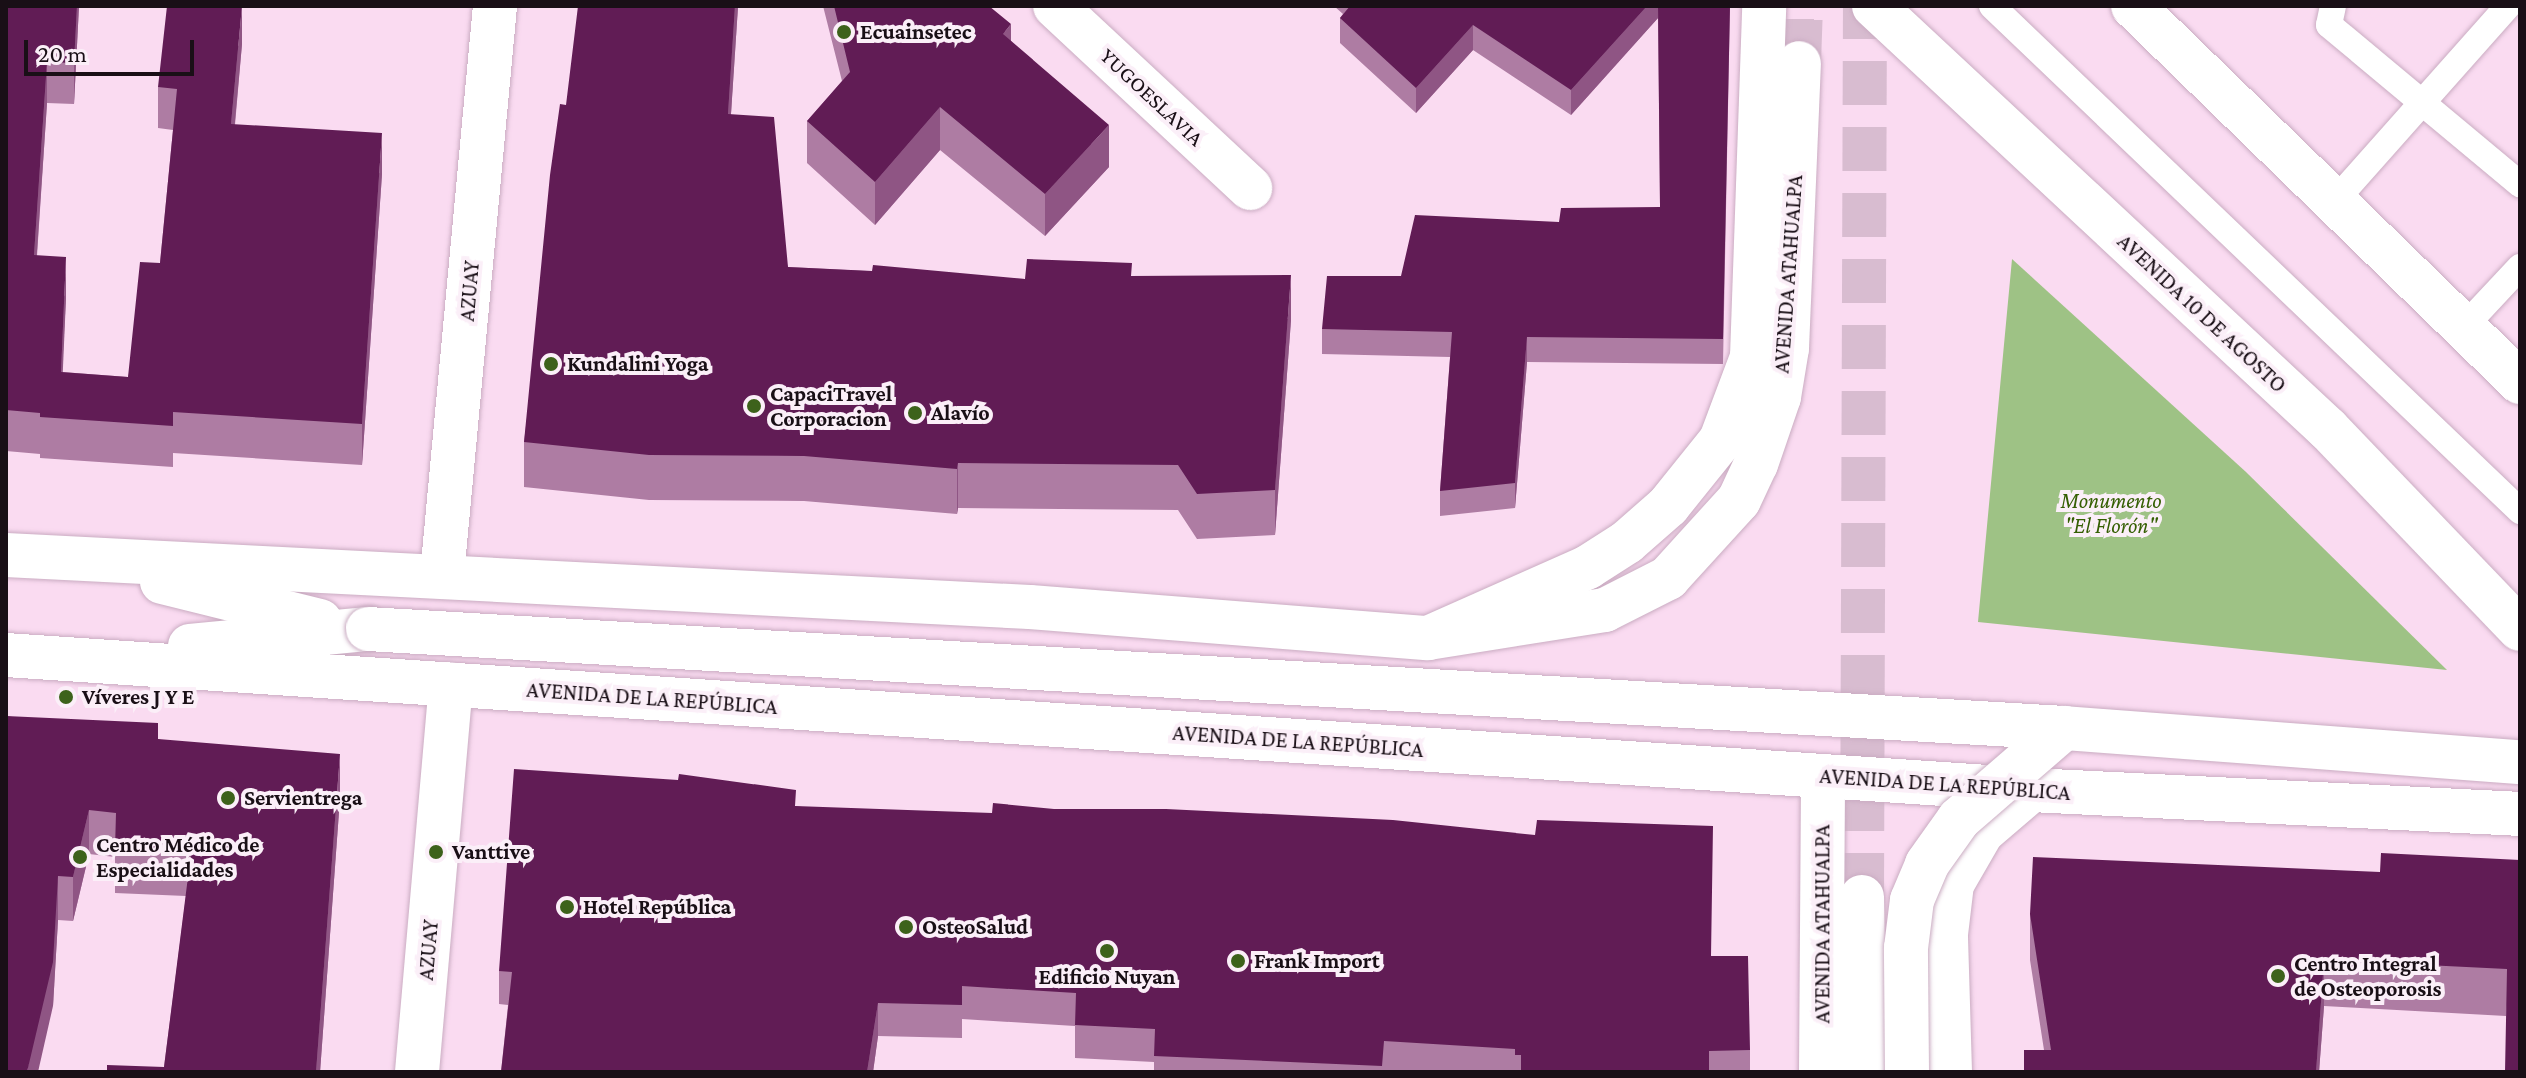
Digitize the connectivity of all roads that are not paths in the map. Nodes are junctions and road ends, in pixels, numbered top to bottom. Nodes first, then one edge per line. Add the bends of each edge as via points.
1 (495, 6) edge
2 (1056, 6) edge
3 (1764, 6) edge
4 (1874, 6) edge
5 (1992, 6) edge
6 (2133, 6) edge
7 (2333, 6) edge
8 (2508, 6) edge
9 (1799, 63) tunnel mouth
10 (2423, 102) junction
11 (2520, 184) edge
12 (1250, 188) dead end
13 (2333, 203) junction
14 (2520, 267) edge
15 (2462, 329) junction
16 (2520, 382) edge
17 (2520, 511) edge
18 (6, 555) edge
19 (69, 559) junction
20 (442, 575) junction
21 (1030, 607) junction
22 (1175, 620) junction
23 (1278, 628) joint
24 (359, 629) junction
25 (2520, 629) edge
26 (1428, 638) junction
27 (6, 655) edge
28 (77, 659) junction
29 (451, 684) junction
30 (998, 720) junction
31 (2064, 728) junction
32 (1183, 733) junction
33 (2520, 762) edge
34 (1823, 776) junction
35 (2031, 790) junction
36 (2520, 814) edge
37 (1862, 897) tunnel mouth
38 (417, 1072) edge
39 (1821, 1072) edge
40 (1865, 1072) edge
41 (1907, 1072) edge
42 (1950, 1072) edge

1 - 20 main road, AZUAY
2 - 12 main road, YUGOESLAVIA
3 - 26 main road via 1752,357 1721,440 1668,506 1627,542 1588,567
4 - 25 main road, AVENIDA 10 DE AGOSTO via 2328,429
5 - 17 lane
6 - 13 main road
7 - 10 lane via 2329,25
8 - 10 lane
9 - 26 main road, AVENIDA ATAHUALPA via 1787,348 1779,397 1739,500 1668,578 1639,596 1574,618
10 - 11 lane
10 - 13 lane
13 - 15 main road
14 - 15 lane
15 - 16 main road
18 - 19 main road, AVENIDA DE LA REPÚBLICA
19 - 20 main road, AVENIDA DE LA REPÚBLICA
19 - 24 main road, AVENIDA DE LA REPÚBLICA
20 - 21 main road, AVENIDA DE LA REPÚBLICA
21 - 22 main road, AVENIDA DE LA REPÚBLICA
21 - 30 main road via 1068,645 1067,691 1054,708 1032,720
22 - 23 main road, AVENIDA DE LA REPÚBLICA
22 - 32 main road via 1144,653 1141,699 1159,725
23 - 26 main road, AVENIDA ATAHUALPA
24 - 28 main road, AVENIDA DE LA REPÚBLICA
24 - 31 main road, AVENIDA DE LA REPÚBLICA, bridge
27 - 28 main road, AVENIDA DE LA REPÚBLICA
28 - 29 main road, AVENIDA DE LA REPÚBLICA
29 - 30 main road, AVENIDA DE LA REPÚBLICA
29 - 38 main road, AZUAY
30 - 32 main road, AVENIDA DE LA REPÚBLICA
31 - 33 main road, AVENIDA DE LA REPÚBLICA, bridge
31 - 41 main road, bridge via 1959,819 1927,864 1912,900 1906,948
32 - 34 main road, AVENIDA DE LA REPÚBLICA
34 - 35 main road, AVENIDA DE LA REPÚBLICA
34 - 39 main road, AVENIDA ATAHUALPA
35 - 36 main road, AVENIDA DE LA REPÚBLICA
35 - 42 main road via 1982,832 1952,884 1946,934
37 - 40 main road, AVENIDA ATAHUALPA

